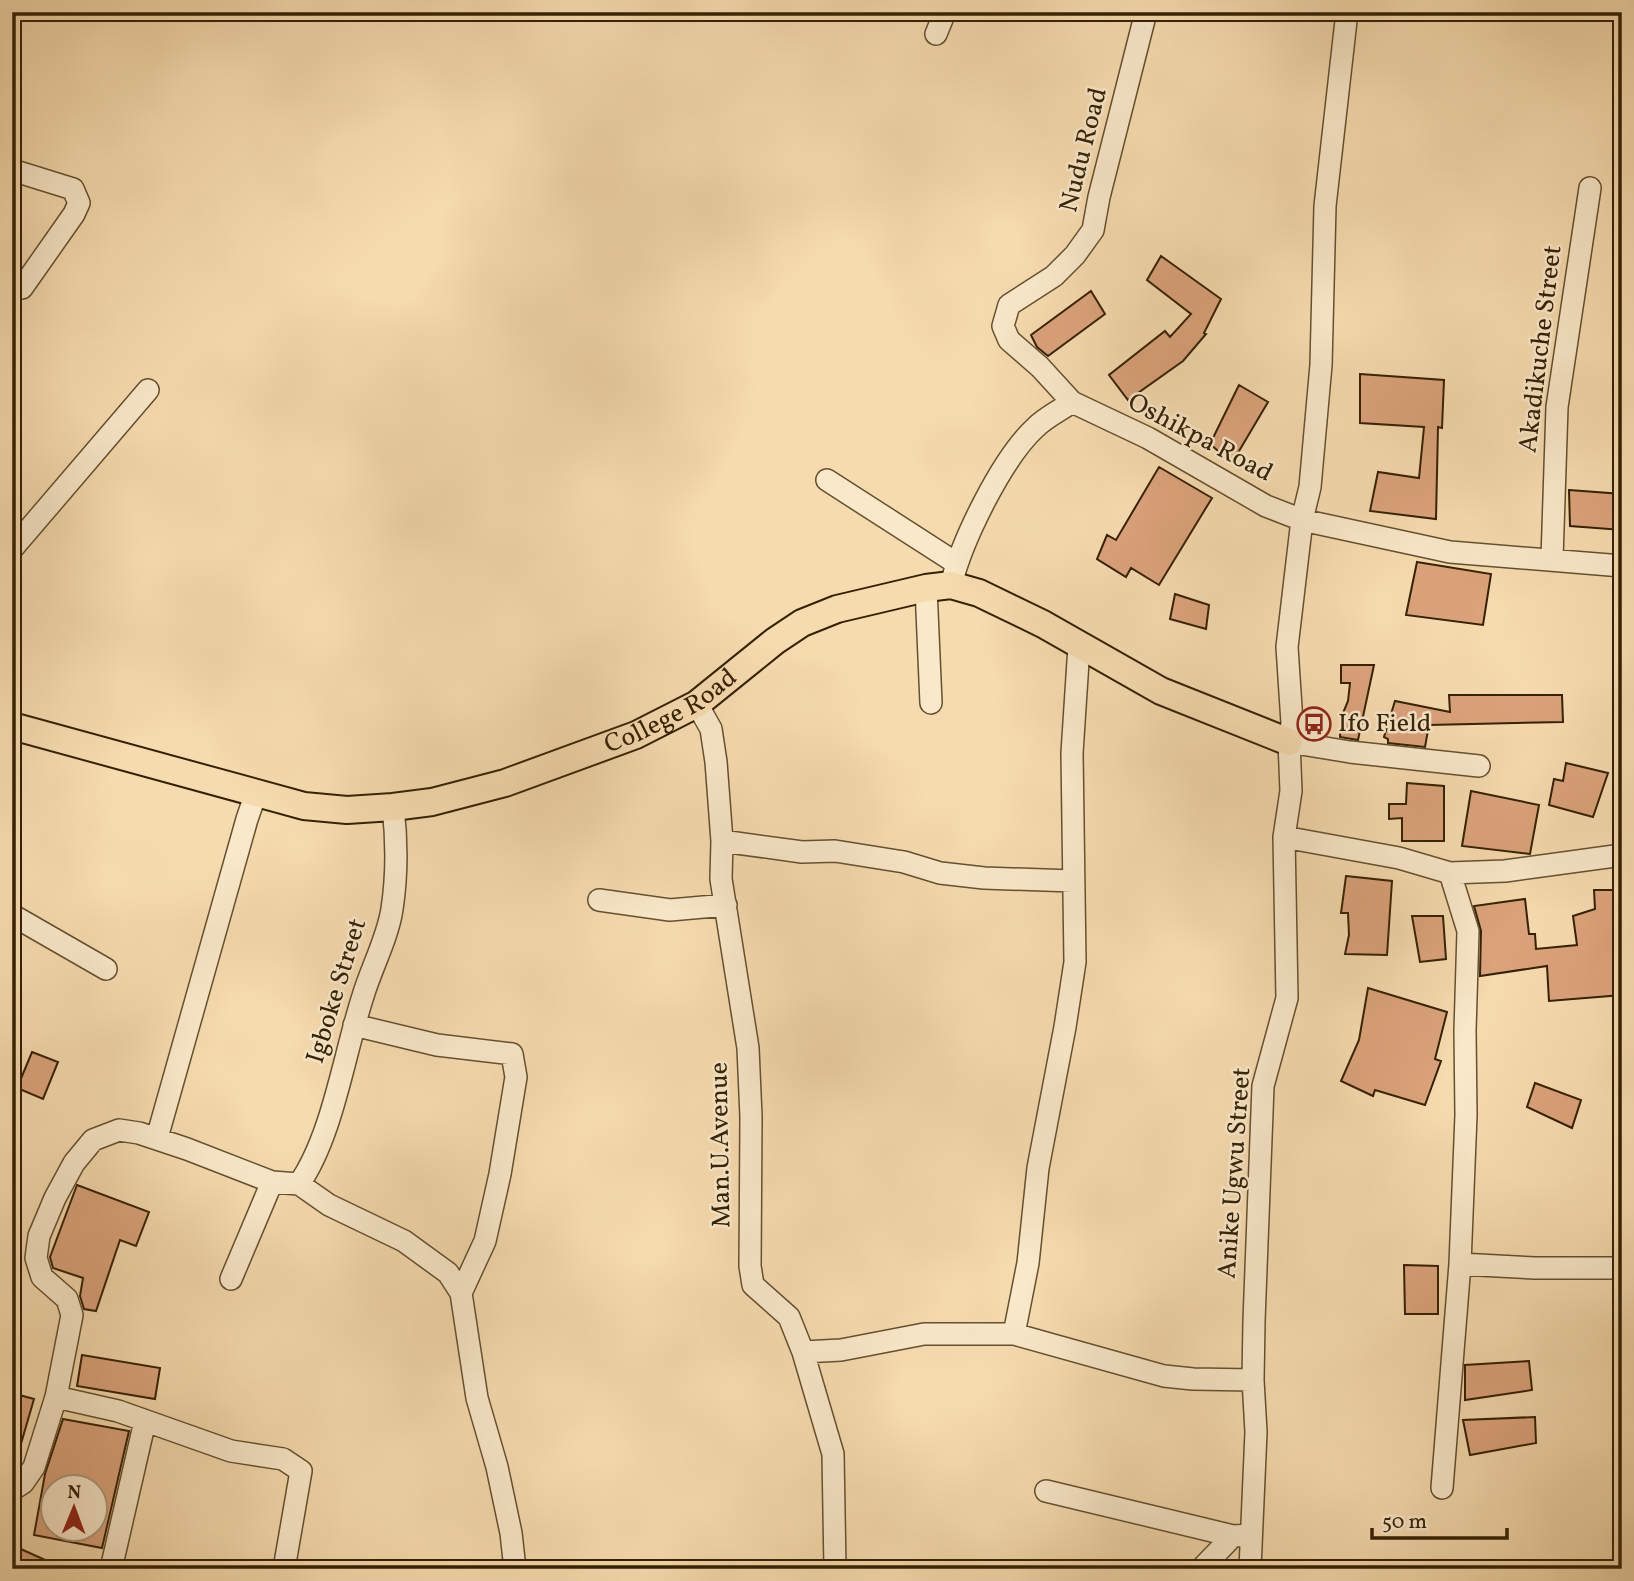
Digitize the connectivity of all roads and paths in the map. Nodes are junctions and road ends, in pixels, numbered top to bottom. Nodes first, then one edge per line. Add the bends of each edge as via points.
1 (945, 12) edge
2 (1146, 12) edge
3 (1347, 12) edge
4 (936, 34) dead end
5 (12, 170) edge
6 (1590, 188) dead end
7 (22, 288) dead end
8 (148, 390) dead end
9 (1072, 402) junction
10 (827, 480) dead end
11 (1302, 520) junction
12 (12, 548) edge
13 (1552, 559) junction
14 (1622, 566) edge
15 (944, 578) junction
16 (1079, 646) junction
17 (931, 703) dead end
18 (697, 704) junction
19 (12, 726) edge
20 (1289, 742) junction
21 (1479, 766) dead end
22 (256, 793) junction
23 (393, 807) junction
24 (1284, 837) junction
25 (722, 841) junction
26 (1622, 855) edge
27 (1450, 873) junction
28 (1073, 881) junction
29 (599, 900) dead end
30 (726, 905) junction
31 (12, 915) edge
32 (106, 969) dead end
33 (354, 1025) junction
34 (157, 1138) junction
35 (272, 1182) junction
36 (299, 1184) junction
37 (1460, 1264) junction
38 (1622, 1268) edge
39 (232, 1279) dead end
40 (461, 1293) junction
41 (1014, 1334) junction
42 (803, 1352) junction
43 (1253, 1380) junction
44 (56, 1397) junction
45 (145, 1420) junction
46 (1442, 1488) dead end
47 (12, 1489) edge
48 (1046, 1491) dead end
49 (1242, 1535) junction
50 (111, 1569) edge
51 (284, 1569) edge
52 (515, 1569) edge
53 (835, 1569) edge
54 (1201, 1569) edge
55 (1250, 1569) edge

1 - 4 street
2 - 9 street, Nudu Road via 1093,230 1054,276 1009,305 1003,326 1009,340
3 - 11 street, Anike Ugwu Street via 1325,206 1321,365 1310,487
5 - 7 street via 73,189 79,203
6 - 13 street, Akadikuche Street via 1557,407
8 - 12 street
9 - 11 street, Oshikpa Road via 1148,438 1266,506
9 - 15 street via 1036,426 1011,456
10 - 15 street
11 - 13 street, Oshikpa Road via 1450,552
11 - 20 street, Anike Ugwu Street via 1287,647
13 - 14 street, Oshikpa Road
15 - 16 main road
15 - 17 street
15 - 18 main road, College Road via 802,623
16 - 20 main road via 1161,691
16 - 28 street via 1072,753
18 - 23 main road, College Road via 636,735 505,783
18 - 25 street, Man.U.Avenue via 711,729
19 - 22 main road, College Road
20 - 21 street
20 - 24 street, Anike Ugwu Street via 1290,791
22 - 23 main road, College Road via 303,806 347,810
22 - 34 street
23 - 33 street, Igboke Street via 392,912
24 - 27 street via 1399,858
24 - 43 street, Anike Ugwu Street via 1287,998 1263,1086
25 - 28 street via 802,852 835,851 940,873
25 - 30 street, Man.U.Avenue
26 - 27 street via 1505,871
27 - 37 street via 1468,931
28 - 41 street via 1075,962
29 - 30 street via 670,909
30 - 42 street, Man.U.Avenue via 748,1048 753,1285 789,1317
31 - 32 street
33 - 36 street, Igboke Street via 324,1134 312,1166
33 - 40 street via 437,1045 512,1054 516,1077 500,1174 485,1241
34 - 35 street
34 - 44 street via 119,1130 93,1140 74,1163 39,1236 36,1258 42,1278 67,1299 72,1315
35 - 36 street
35 - 39 street
36 - 40 street via 329,1205 404,1241 448,1273
37 - 38 street
37 - 46 street
40 - 52 street via 477,1398 500,1480
41 - 42 street via 924,1335
41 - 43 street via 1164,1376
42 - 53 street, Man.U.Avenue via 833,1454
43 - 49 street, Anike Ugwu Street via 1256,1433
44 - 45 street
44 - 47 street via 34,1467 23,1483
45 - 50 street
45 - 51 street via 231,1451 283,1459 301,1471
48 - 49 street
49 - 54 street
49 - 55 street, Anike Ugwu Street

